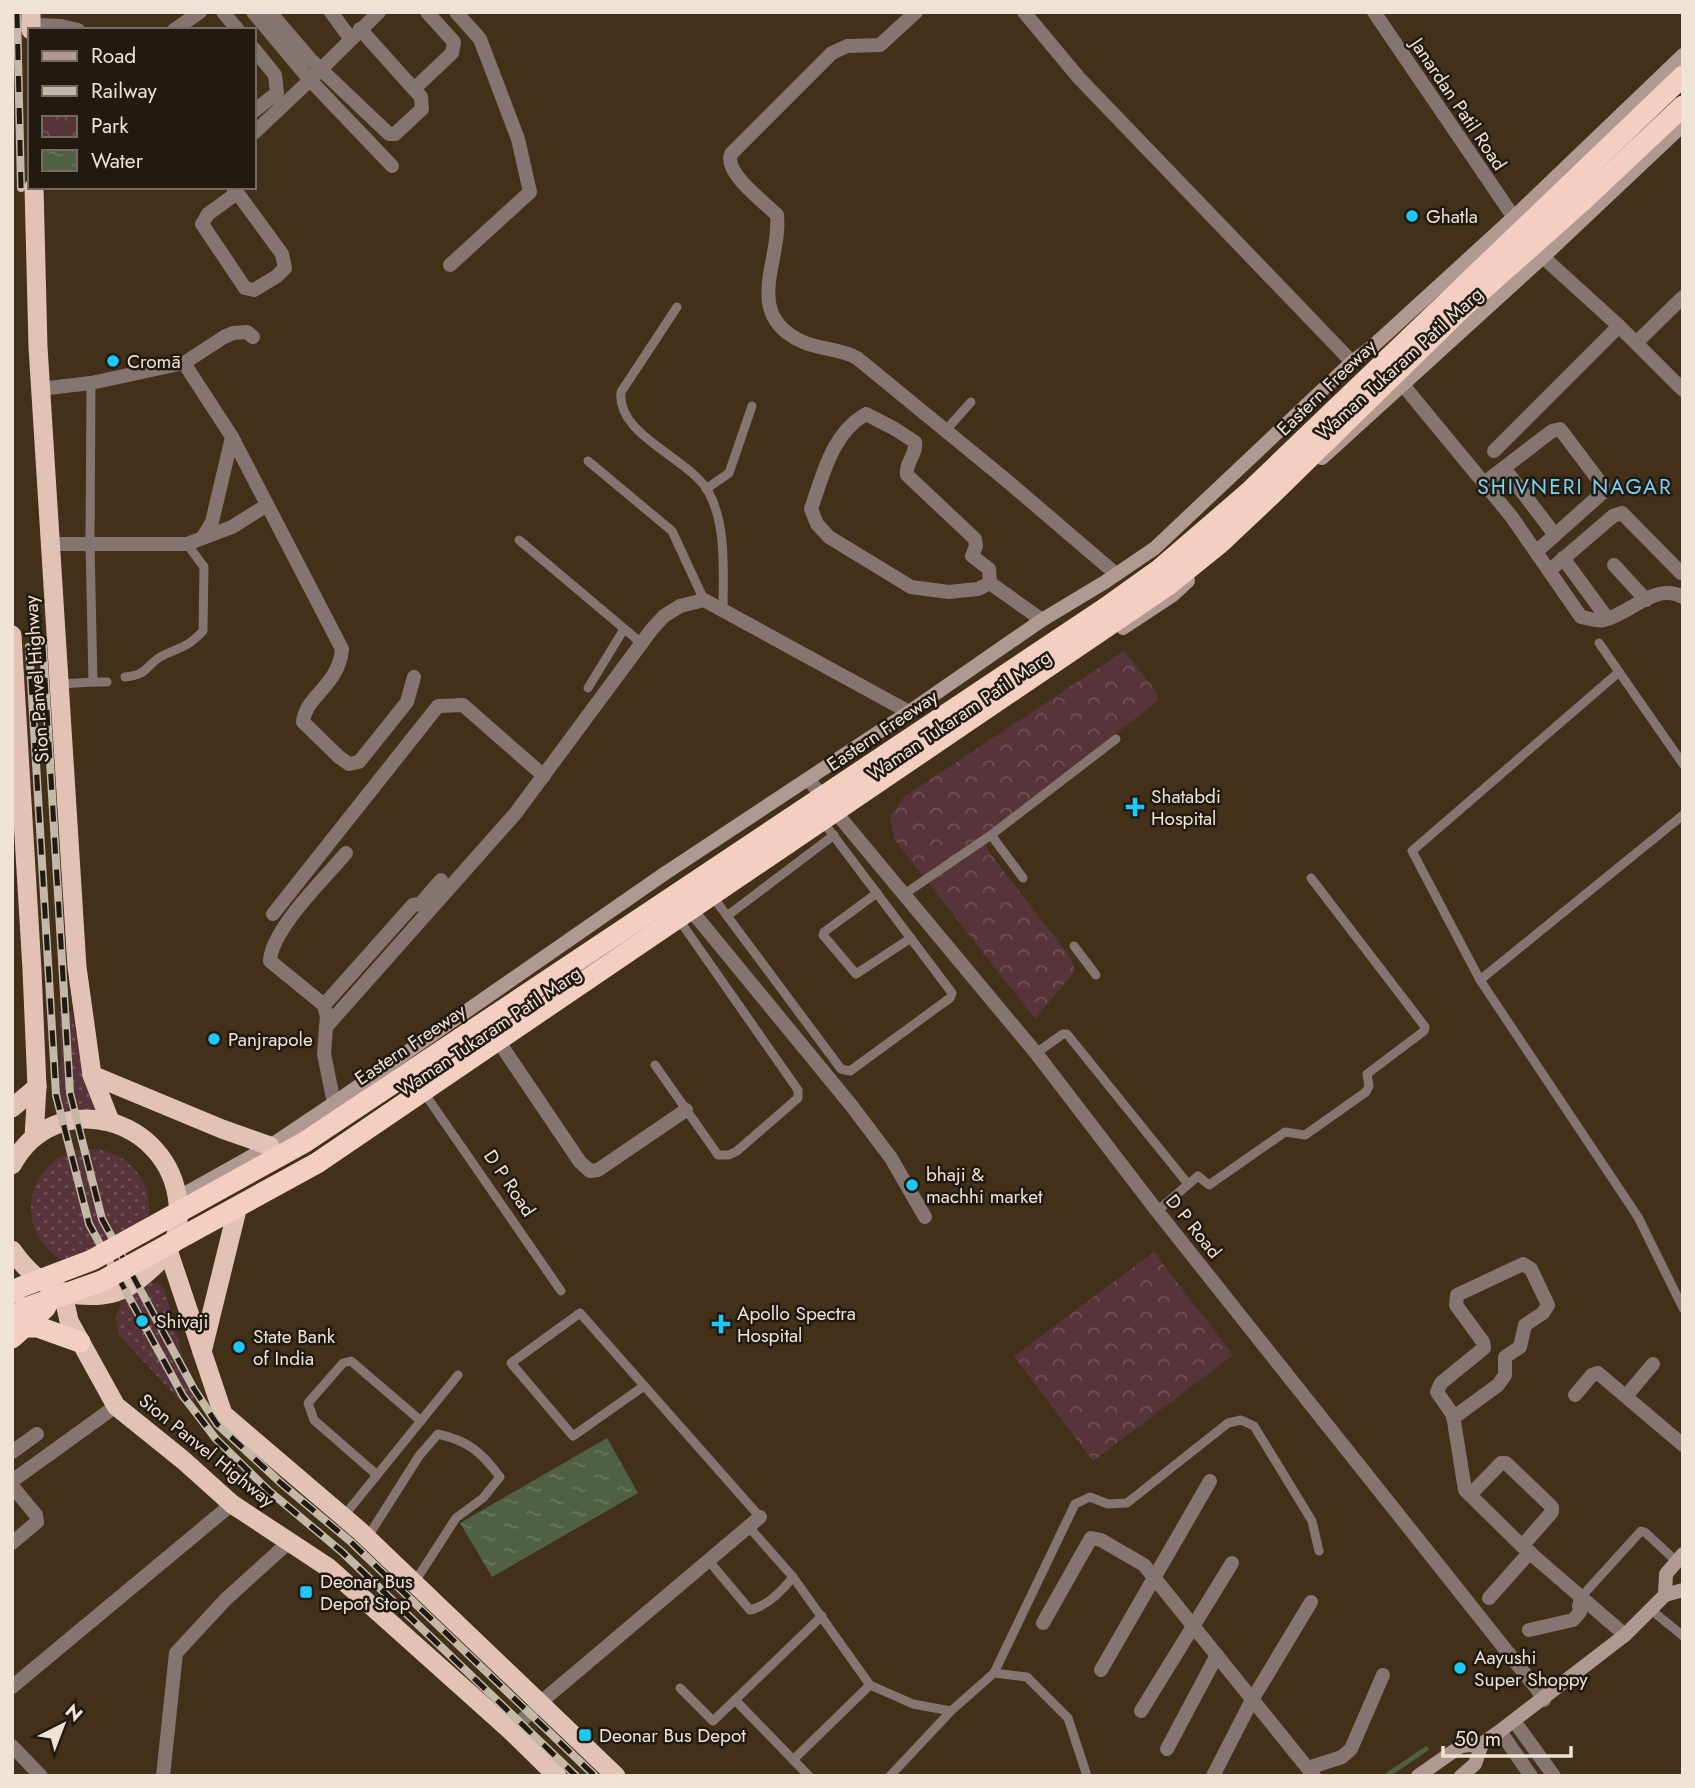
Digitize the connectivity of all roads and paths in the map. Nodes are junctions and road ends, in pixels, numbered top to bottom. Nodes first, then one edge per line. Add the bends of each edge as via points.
1 (200, 12) edge
2 (223, 12) edge
3 (253, 12) edge
4 (270, 12) edge
5 (331, 12) edge
6 (379, 12) edge
7 (427, 12) edge
8 (456, 12) edge
9 (916, 12) edge
10 (1024, 12) edge
11 (1374, 12) edge
12 (27, 23) edge
13 (63, 28) edge
14 (177, 28) edge
15 (236, 28) edge
16 (355, 34) junction
17 (256, 51) edge
18 (1683, 55) edge
19 (320, 68) junction
20 (1683, 76) edge
21 (310, 80) junction
22 (414, 89) junction
23 (276, 104) junction
24 (1683, 106) edge
25 (256, 110) edge
26 (1683, 125) edge
27 (256, 130) edge
28 (392, 166) dead end
29 (34, 189) edge
30 (235, 190) edge
31 (1513, 218) junction
32 (1543, 257) junction
33 (450, 265) dead end
34 (1683, 297) edge
35 (677, 307) dead end
36 (1619, 326) junction
37 (253, 337) dead end
38 (1636, 343) junction
39 (1352, 362) junction
40 (184, 363) junction
41 (91, 383) junction
42 (1403, 385) junction
43 (40, 389) junction
44 (1683, 390) edge
45 (971, 402) dead end
46 (752, 406) dead end
47 (946, 430) junction
48 (232, 437) junction
49 (1494, 451) dead end
50 (588, 461) dead end
51 (1504, 468) junction
52 (1484, 483) junction
53 (706, 489) junction
54 (267, 505) junction
55 (1551, 530) junction
56 (203, 537) junction
57 (519, 540) dead end
58 (50, 544) junction
59 (90, 544) junction
60 (187, 544) junction
61 (1532, 546) junction
62 (1563, 558) junction
63 (1614, 565) dead end
64 (1549, 571) junction
65 (1682, 572) edge
66 (1116, 574) junction
67 (990, 583) junction
68 (1678, 594) edge
69 (704, 600) junction
70 (1646, 600) junction
71 (723, 609) junction
72 (1607, 618) junction
73 (1042, 620) junction
74 (624, 629) junction
75 (12, 635) edge
76 (640, 642) junction
77 (1599, 643) dead end
78 (1619, 672) junction
79 (125, 677) dead end
80 (414, 677) dead end
81 (14, 680) edge
82 (93, 682) junction
83 (107, 682) dead end
84 (60, 684) junction
85 (587, 688) dead end
86 (909, 712) junction
87 (1116, 739) dead end
88 (1680, 752) edge
89 (1683, 764) edge
90 (544, 776) junction
91 (808, 779) junction
92 (1683, 815) edge
93 (833, 827) junction
94 (991, 835) junction
95 (346, 853) dead end
96 (1023, 878) dead end
97 (1311, 878) dead end
98 (441, 880) dead end
99 (636, 893) junction
100 (877, 893) junction
101 (903, 895) junction
102 (716, 901) junction
103 (273, 914) dead end
104 (727, 916) junction
105 (689, 920) junction
106 (665, 936) junction
107 (911, 938) junction
108 (1074, 946) dead end
109 (1096, 975) dead end
110 (1480, 980) junction
111 (324, 1005) junction
112 (326, 1027) junction
113 (501, 1045) junction
114 (1036, 1053) junction
115 (655, 1065) dead end
116 (388, 1066) junction
117 (92, 1075) junction
118 (37, 1087) junction
119 (427, 1097) junction
120 (334, 1103) junction
121 (412, 1107) junction
122 (12, 1108) edge
123 (687, 1110) junction
124 (110, 1121) junction
125 (34, 1138) junction
126 (270, 1146) junction
127 (12, 1164) edge
128 (1188, 1184) junction
129 (177, 1198) junction
130 (1157, 1211) junction
131 (236, 1214) junction
132 (925, 1217) dead end
133 (179, 1226) junction
134 (12, 1250) edge
135 (169, 1253) junction
136 (60, 1291) junction
137 (561, 1291) dead end
138 (12, 1293) edge
139 (1683, 1308) edge
140 (16, 1328) edge
141 (80, 1342) junction
142 (202, 1353) junction
143 (1653, 1364) dead end
144 (458, 1375) dead end
145 (644, 1386) junction
146 (1575, 1395) dead end
147 (1627, 1395) junction
148 (116, 1406) junction
149 (1453, 1418) junction
150 (421, 1421) junction
151 (37, 1434) dead end
152 (1683, 1445) edge
153 (12, 1452) edge
154 (377, 1475) junction
155 (1210, 1481) dead end
156 (12, 1483) edge
157 (1470, 1495) junction
158 (232, 1504) junction
159 (342, 1517) junction
160 (754, 1522) junction
161 (367, 1538) junction
162 (12, 1542) edge
163 (289, 1542) junction
164 (1526, 1549) junction
165 (1319, 1552) dead end
166 (1680, 1558) edge
167 (708, 1560) junction
168 (1233, 1563) dead end
169 (793, 1577) junction
170 (1154, 1578) junction
171 (414, 1583) junction
172 (1683, 1590) edge
173 (1665, 1595) junction
174 (1582, 1597) junction
175 (1489, 1598) dead end
176 (1311, 1602) dead end
177 (1650, 1609) junction
178 (822, 1616) junction
179 (1044, 1623) dead end
180 (1193, 1626) junction
181 (1529, 1630) dead end
182 (1625, 1635) junction
183 (1683, 1636) edge
184 (1217, 1655) junction
185 (1101, 1670) dead end
186 (994, 1673) junction
187 (1383, 1675) dead end
188 (870, 1685) junction
189 (12, 1687) edge
190 (680, 1688) dead end
191 (735, 1700) junction
192 (1252, 1700) junction
193 (1544, 1700) junction
194 (541, 1702) junction
195 (951, 1711) junction
196 (1141, 1711) dead end
197 (1514, 1721) junction
198 (511, 1731) junction
199 (1500, 1731) junction
200 (1482, 1744) junction
201 (12, 1746) edge
202 (1167, 1749) dead end
203 (793, 1760) junction
204 (1311, 1772) edge
205 (41, 1776) edge
206 (163, 1776) edge
207 (556, 1776) edge
208 (615, 1776) edge
209 (809, 1776) edge
210 (890, 1776) edge
211 (1087, 1776) edge
212 (1213, 1776) edge
213 (1419, 1776) edge
214 (1461, 1776) edge
215 (1531, 1776) edge
216 (1554, 1776) edge

1 - 14 street
2 - 15 street
3 - 21 street
4 - 19 street
5 - 16 street
6 - 16 street
7 - 22 street via 454,42 452,53
8 - 33 street via 481,39 518,139 530,192
9 - 47 street via 880,45 847,46 832,53 729,160 733,173 776,215 767,289 775,319 800,341 857,358
10 - 39 street via 1079,78
11 - 31 street, Janardan Patil Road
12 - 13 street
16 - 19 street
16 - 22 street
17 - 23 street via 275,75
18 - 31 main road, Waman Tukaram Patil Marg
19 - 21 street
19 - 22 street via 389,134 395,134 422,109 421,97
20 - 138 highway, Eastern Freeway, bridge via 1248,493 1160,569 305,1142 92,1260
21 - 23 street
21 - 28 street
23 - 25 street
23 - 27 street
24 - 140 highway, Eastern Freeway, bridge via 1462,308 1272,495 1168,585 317,1163 102,1281 26,1308
26 - 32 main road, Waman Tukaram Patil Marg
29 - 43 highway, Sion Panvel Highway
30 - 30 street via 282,254 285,268 254,290 245,288 202,224
31 - 32 street, Janardan Patil Road
31 - 39 main road, Waman Tukaram Patil Marg
32 - 36 street, Janardan Patil Road
32 - 42 main road, Waman Tukaram Patil Marg
34 - 38 street
35 - 53 lane via 621,392 620,402 635,427
36 - 38 street, Janardan Patil Road
36 - 49 street
37 - 40 street via 247,332 233,333
38 - 44 street, Janardan Patil Road
39 - 66 main road, Waman Tukaram Patil Marg via 1155,548
40 - 41 street
40 - 48 street
41 - 43 street
41 - 59 lane
42 - 52 street
42 - 93 main road, Waman Tukaram Patil Marg via 1173,595
43 - 58 highway, Sion Panvel Highway
45 - 47 lane
46 - 53 lane via 729,472
47 - 66 street
48 - 54 street
48 - 56 street via 212,522
50 - 69 lane via 672,531
51 - 52 street
51 - 55 street
51 - 55 street via 1560,429 1602,486 1601,494
52 - 61 street
53 - 71 lane via 723,552
54 - 56 street via 232,527
54 - 80 street via 342,649 335,676 304,714 303,722 339,757 349,764 359,762 407,702
55 - 61 street
56 - 60 street
57 - 74 lane
58 - 59 street
58 - 84 highway, Sion Panvel Highway
59 - 60 street
59 - 82 lane
60 - 79 lane via 204,567 203,631 180,650 161,656 140,676
61 - 64 street
62 - 64 street
62 - 65 street via 1622,513
62 - 72 street
63 - 70 street
64 - 72 street via 1581,617
65 - 68 street
66 - 73 main road, Waman Tukaram Patil Marg
67 - 67 street via 989,569 972,556 975,539 907,475 915,442 866,414 853,421 831,451 811,509 817,524 829,537 911,587 949,592
67 - 73 street
68 - 70 street via 1661,593
69 - 71 street
69 - 76 street via 664,616
70 - 72 street
71 - 86 street
73 - 86 main road, Waman Tukaram Patil Marg
74 - 76 lane
74 - 85 lane
75 - 81 highway, Sion Panvel Highway
76 - 90 street
77 - 78 lane
78 - 88 lane
78 - 110 lane via 1412,851
81 - 118 highway, Sion Panvel Highway
82 - 83 lane
82 - 84 lane
84 - 117 highway, Sion Panvel Highway via 77,967
86 - 91 main road, Waman Tukaram Patil Marg
87 - 94 lane
88 - 89 lane
90 - 103 street via 463,705 438,706
90 - 112 street via 516,814
91 - 93 street, D P Road
91 - 99 main road, Waman Tukaram Patil Marg
92 - 110 lane
93 - 100 lane
93 - 101 street, D P Road
93 - 102 main road, Waman Tukaram Patil Marg
93 - 104 lane
94 - 96 lane
94 - 101 lane
95 - 111 street via 279,933 270,954 270,961
97 - 128 lane via 1424,1031 1367,1074 1366,1092 1305,1135 1285,1132 1216,1182 1209,1185 1198,1176
98 - 111 street
99 - 106 main road
99 - 116 main road, Waman Tukaram Patil Marg
100 - 107 lane
100 - 107 lane via 823,935 854,974
101 - 114 street, D P Road
102 - 104 lane
102 - 105 main road, Waman Tukaram Patil Marg
104 - 107 lane via 841,1069 850,1071 950,998 952,993
105 - 106 main road, Waman Tukaram Patil Marg
105 - 123 lane via 798,1090 798,1098 729,1155 718,1155
105 - 132 street via 859,1115 891,1158
106 - 113 main road, Waman Tukaram Patil Marg
108 - 109 lane
110 - 139 lane via 1638,1217
111 - 112 street
112 - 120 street via 324,1054
113 - 119 main road, Waman Tukaram Patil Marg
113 - 123 street via 590,1171
114 - 128 lane via 1066,1034
114 - 130 street, D P Road
115 - 123 lane
116 - 120 main road, Waman Tukaram Patil Marg
116 - 121 main road
117 - 124 highway, Sion Panvel Highway
117 - 126 highway
118 - 122 highway
118 - 125 highway, Sion Panvel Highway
119 - 121 main road, Waman Tukaram Patil Marg
119 - 137 lane, D P Road
120 - 126 main road, Waman Tukaram Patil Marg
121 - 131 main road, Waman Tukaram Patil Marg via 273,1197
124 - 125 highway via 70,1120
124 - 129 highway via 152,1144 166,1163
125 - 127 highway
126 - 129 main road, Waman Tukaram Patil Marg
128 - 130 lane
129 - 133 highway
130 - 193 street, D P Road
131 - 133 main road, Waman Tukaram Patil Marg
131 - 142 highway
133 - 135 highway
134 - 136 highway via 24,1268
135 - 136 highway via 133,1285 111,1294
135 - 142 highway, Sion Panvel Highway
136 - 140 highway via 46,1308
136 - 141 highway, Sion Panvel Highway
140 - 141 highway via 38,1327
141 - 148 highway, Sion Panvel Highway
142 - 159 highway, Sion Panvel Highway via 223,1414
143 - 147 street
144 - 150 lane
145 - 145 lane via 580,1312 511,1363 573,1436
145 - 160 lane
146 - 147 street via 1598,1373
147 - 152 street
148 - 156 street
148 - 158 highway, Sion Panvel Highway
149 - 149 street via 1437,1392 1441,1383 1484,1348 1456,1305 1457,1295 1523,1264 1531,1269 1548,1305 1525,1325 1520,1347 1505,1357 1505,1375 1498,1385
149 - 157 street via 1460,1468
150 - 154 lane
150 - 154 lane via 351,1361 343,1363 308,1403 314,1420
151 - 153 street
154 - 159 lane
155 - 170 street
156 - 162 street via 37,1522
157 - 164 street
157 - 164 street via 1506,1463 1552,1507
158 - 163 highway, Sion Panvel Highway
158 - 189 street
159 - 161 highway, Sion Panvel Highway
160 - 167 street
160 - 169 lane
161 - 171 highway, Sion Panvel Highway
161 - 171 lane via 438,1434 474,1447 500,1477 484,1498 456,1518
163 - 198 highway, Sion Panvel Highway via 329,1568
163 - 206 street via 176,1653
164 - 174 street
164 - 175 street
165 - 186 lane via 1312,1521 1254,1426 1241,1420 1228,1423 1127,1503 1108,1504 1090,1496 1075,1504
166 - 173 main road via 1666,1574
166 - 174 lane via 1640,1531
167 - 169 lane via 750,1609 759,1608
167 - 194 street
168 - 180 street
169 - 178 lane
170 - 179 street via 1144,1565 1091,1538
170 - 180 street
170 - 185 street
171 - 194 highway, Sion Panvel Highway
172 - 173 main road
173 - 177 main road
174 - 181 street via 1580,1612 1573,1620
174 - 182 street
176 - 192 street
177 - 182 main road
177 - 183 lane
178 - 188 lane
178 - 191 lane
180 - 184 street
180 - 196 street
182 - 193 main road
184 - 192 street
184 - 202 street
186 - 195 lane
186 - 211 lane via 1027,1677 1068,1718
187 - 204 street via 1351,1749
188 - 195 lane via 913,1704
188 - 203 lane
190 - 191 lane via 713,1721
191 - 203 lane
192 - 204 street
192 - 212 street
193 - 197 main road
194 - 198 street
194 - 208 highway, Sion Panvel Highway
195 - 210 lane
197 - 199 main road
197 - 216 street
198 - 207 highway, Sion Panvel Highway
199 - 200 main road
199 - 215 street
200 - 213 main road via 1461,1745
200 - 214 main road via 1475,1764
201 - 205 street
203 - 209 lane

